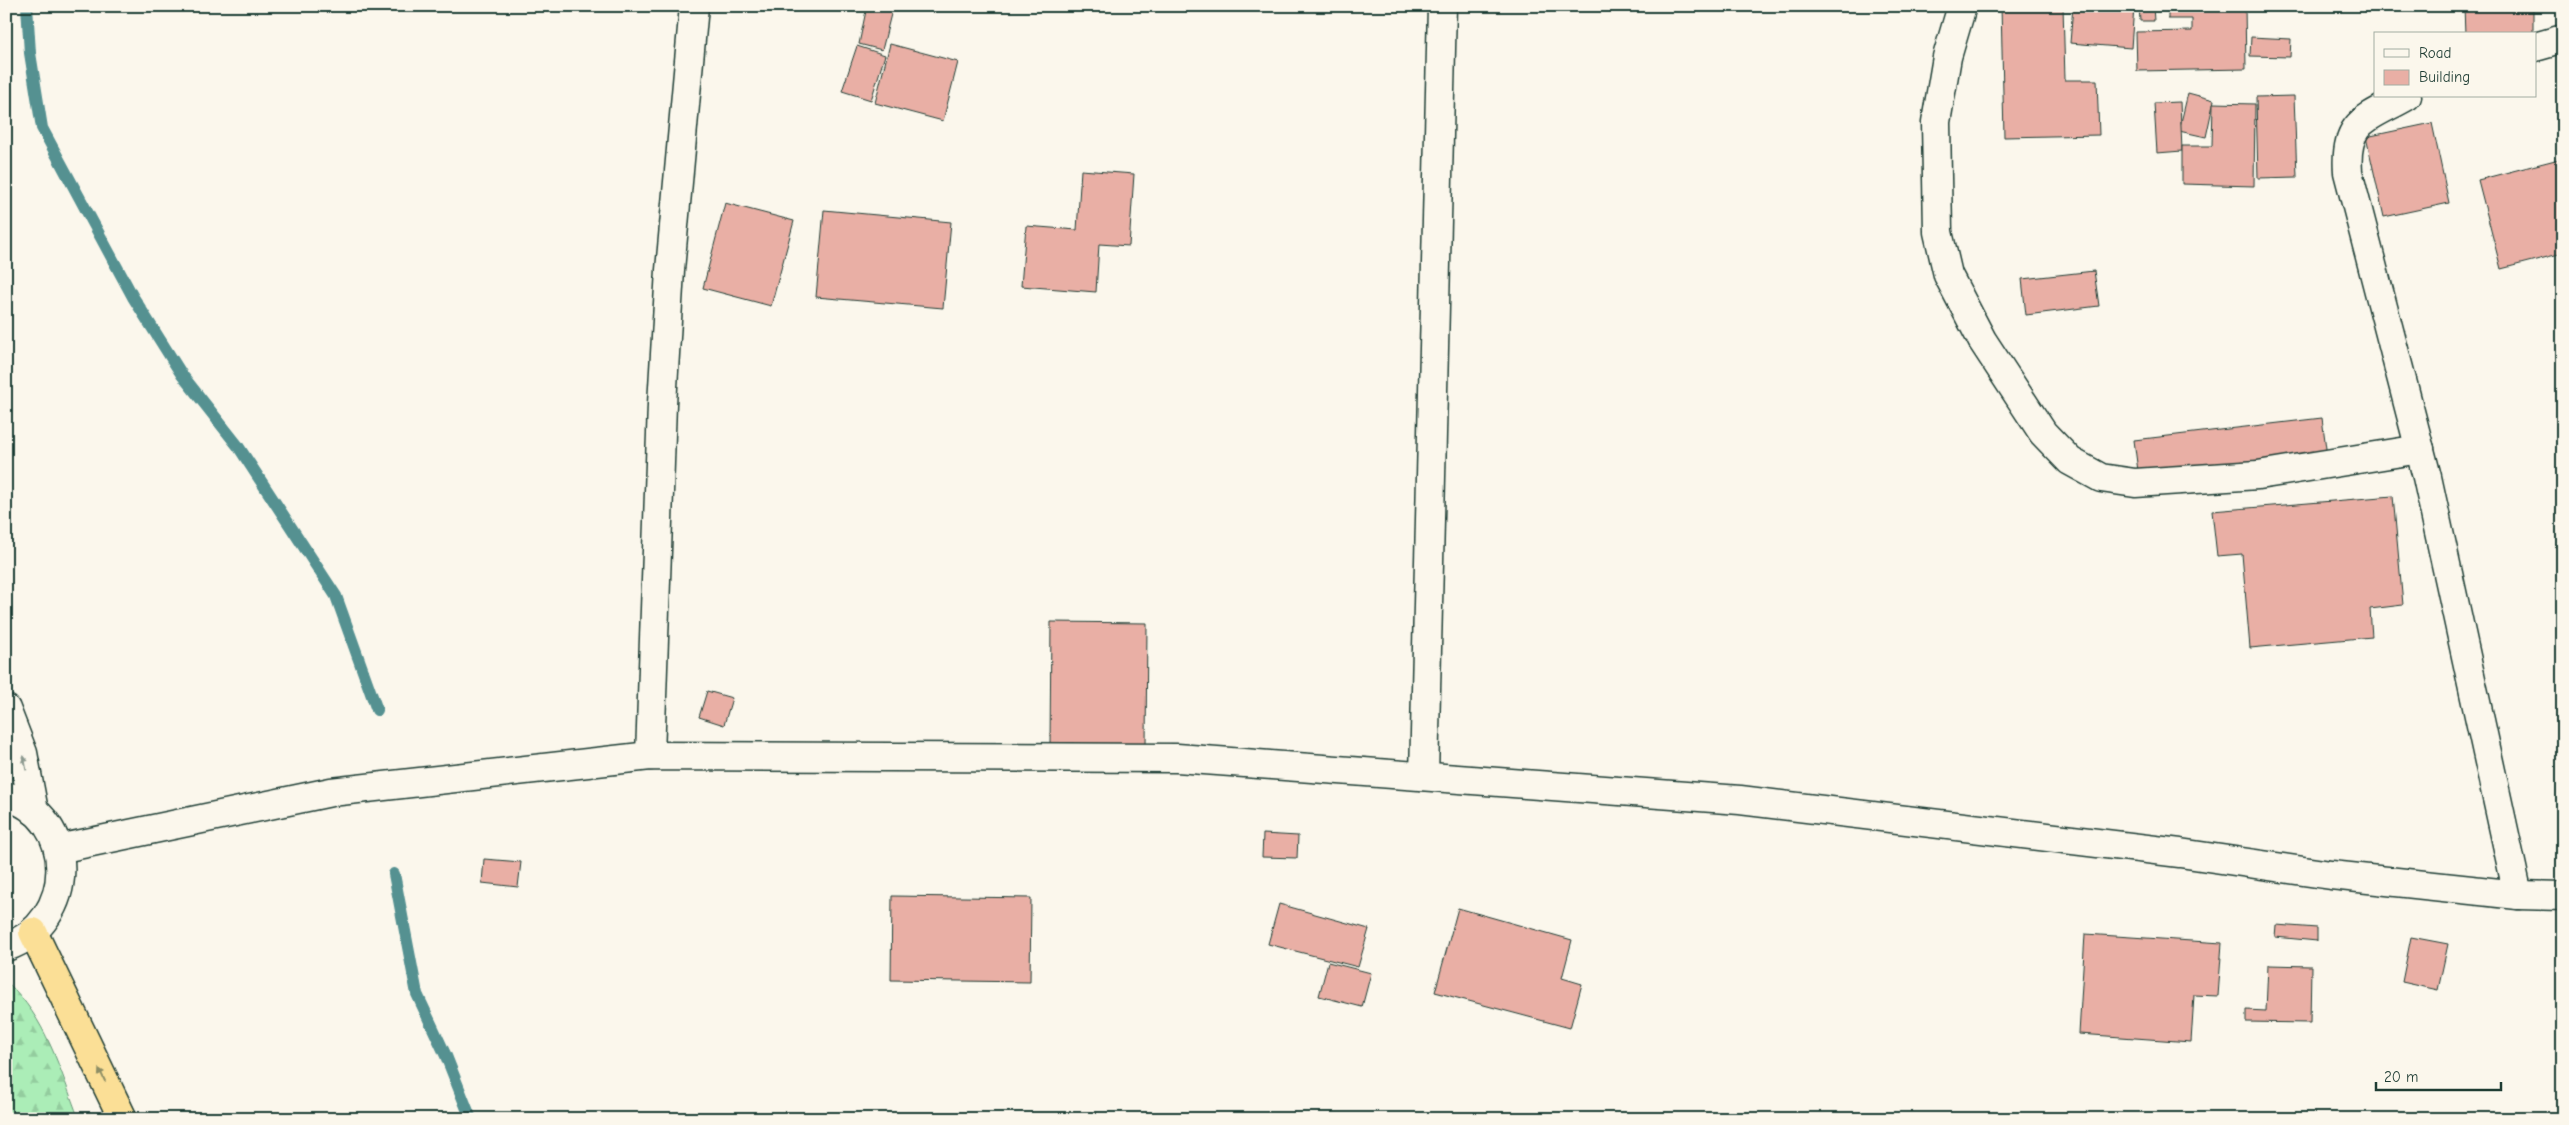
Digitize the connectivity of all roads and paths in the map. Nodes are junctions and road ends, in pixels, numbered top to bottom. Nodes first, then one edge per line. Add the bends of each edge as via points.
1 (694, 6) edge
2 (1442, 6) edge
3 (1962, 6) edge
4 (2563, 39) edge
5 (2536, 47) edge
6 (2404, 98) edge
7 (2420, 449) junction
8 (6, 709) edge
9 (650, 756) junction
10 (1424, 776) junction
11 (6, 796) edge
12 (34, 811) junction
13 (58, 849) junction
14 (2518, 895) junction
15 (2563, 896) edge
16 (33, 932) junction
17 (6, 947) edge
18 (123, 1119) edge

1 - 9 main road via 670,270 662,404
2 - 10 main road
3 - 7 main road via 1947,57 1936,122 1938,232 1948,275 1982,340 2043,433 2070,461 2102,478 2135,483 2258,475
4 - 5 main road
6 - 7 main road via 2358,124 2346,150 2348,172
7 - 14 main road
12 -> 8 main road via 23,753
9 - 10 main road via 1177,758
9 - 13 main road via 332,792
10 - 14 main road via 1740,800 2180,853 2331,875
11 - 12 main road
12 - 13 main road via 48,828
13 - 16 main road via 61,871 58,894 48,915
14 - 15 main road
16 - 17 main road
18 -> 16 highway

